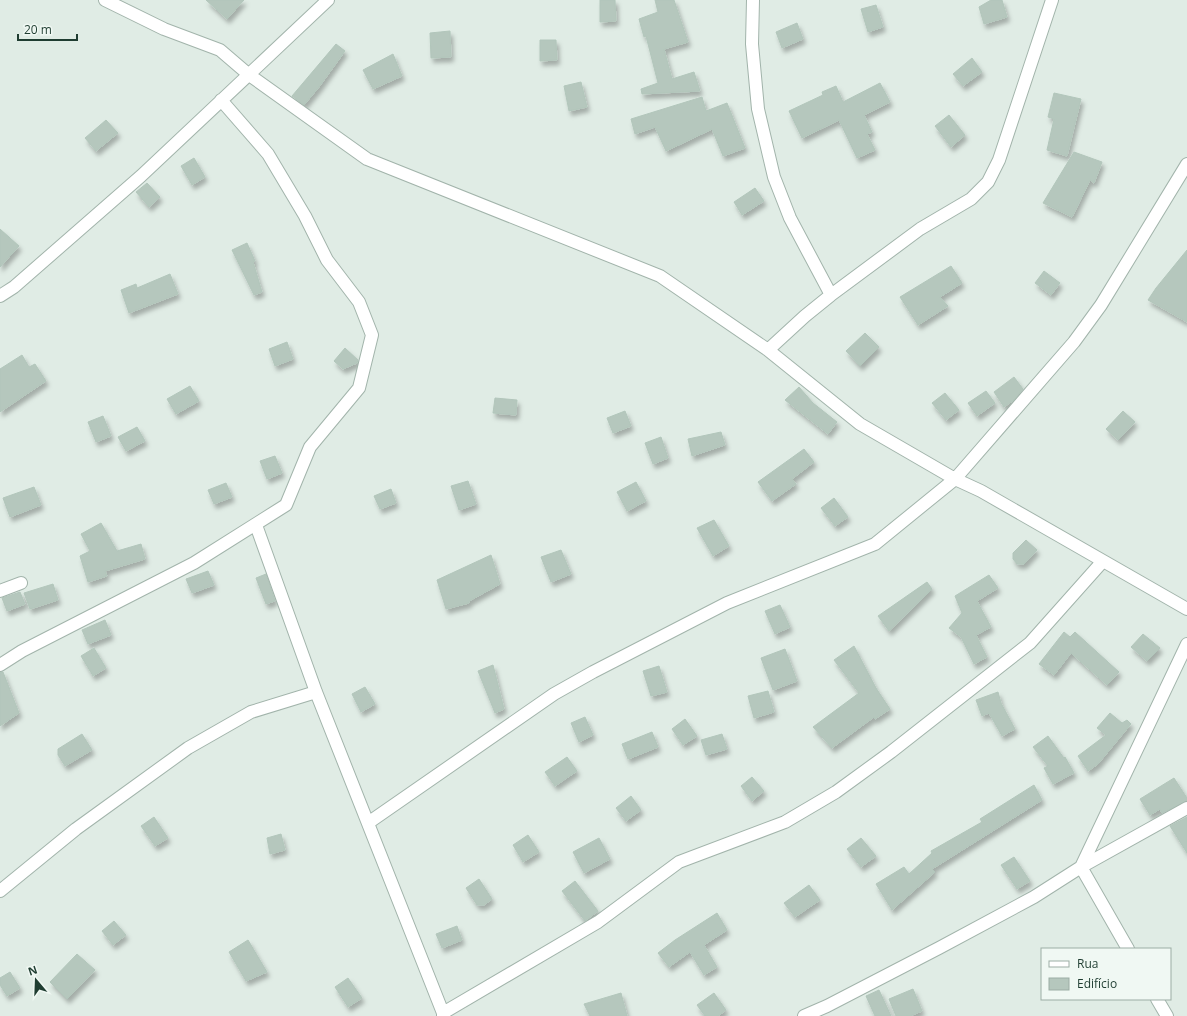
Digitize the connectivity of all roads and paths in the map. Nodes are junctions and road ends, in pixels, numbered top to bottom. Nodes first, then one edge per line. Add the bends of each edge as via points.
1 (105, 0) edge
2 (328, 0) edge
3 (753, 0) edge
4 (1052, 0) edge
5 (248, 74) junction
6 (221, 100) junction
7 (1187, 164) edge
8 (831, 295) junction
9 (0, 296) edge
10 (768, 350) junction
11 (954, 479) junction
12 (256, 524) junction
13 (1103, 561) junction
14 (20, 583) dead end
15 (0, 591) edge
16 (1187, 609) edge
17 (1187, 644) edge
18 (0, 665) edge
19 (316, 692) junction
20 (1187, 808) edge
21 (368, 823) junction
22 (1081, 867) junction
23 (0, 891) edge
24 (1127, 948) edge
25 (1159, 1000) edge
26 (443, 1015) edge
27 (804, 1016) edge
28 (1167, 1016) edge

1 - 5 street via 164,29 220,50
2 - 5 street
3 - 8 street via 752,44 758,109 774,177 790,218
4 - 8 street via 999,160 988,182 971,199 920,229
5 - 6 street
5 - 10 street via 367,159 660,276
6 - 9 street via 141,176 14,287
6 - 12 street via 268,154 305,216 327,260 359,302 372,335 359,388 310,447 286,505
7 - 11 street via 1100,305 1074,342
8 - 10 street
10 - 11 street via 860,424
11 - 13 street via 981,491
11 - 21 street via 875,544 727,603 554,694
12 - 18 street via 194,563 22,651
12 - 19 street
13 - 16 street
13 - 26 street via 1030,643 836,792 785,822 680,862 598,922
14 - 15 street
17 - 22 street
19 - 21 street
19 - 23 street via 251,712 188,748 76,829
20 - 22 street
21 - 26 street
22 - 24 street
22 - 27 street via 1034,897
25 - 28 street

